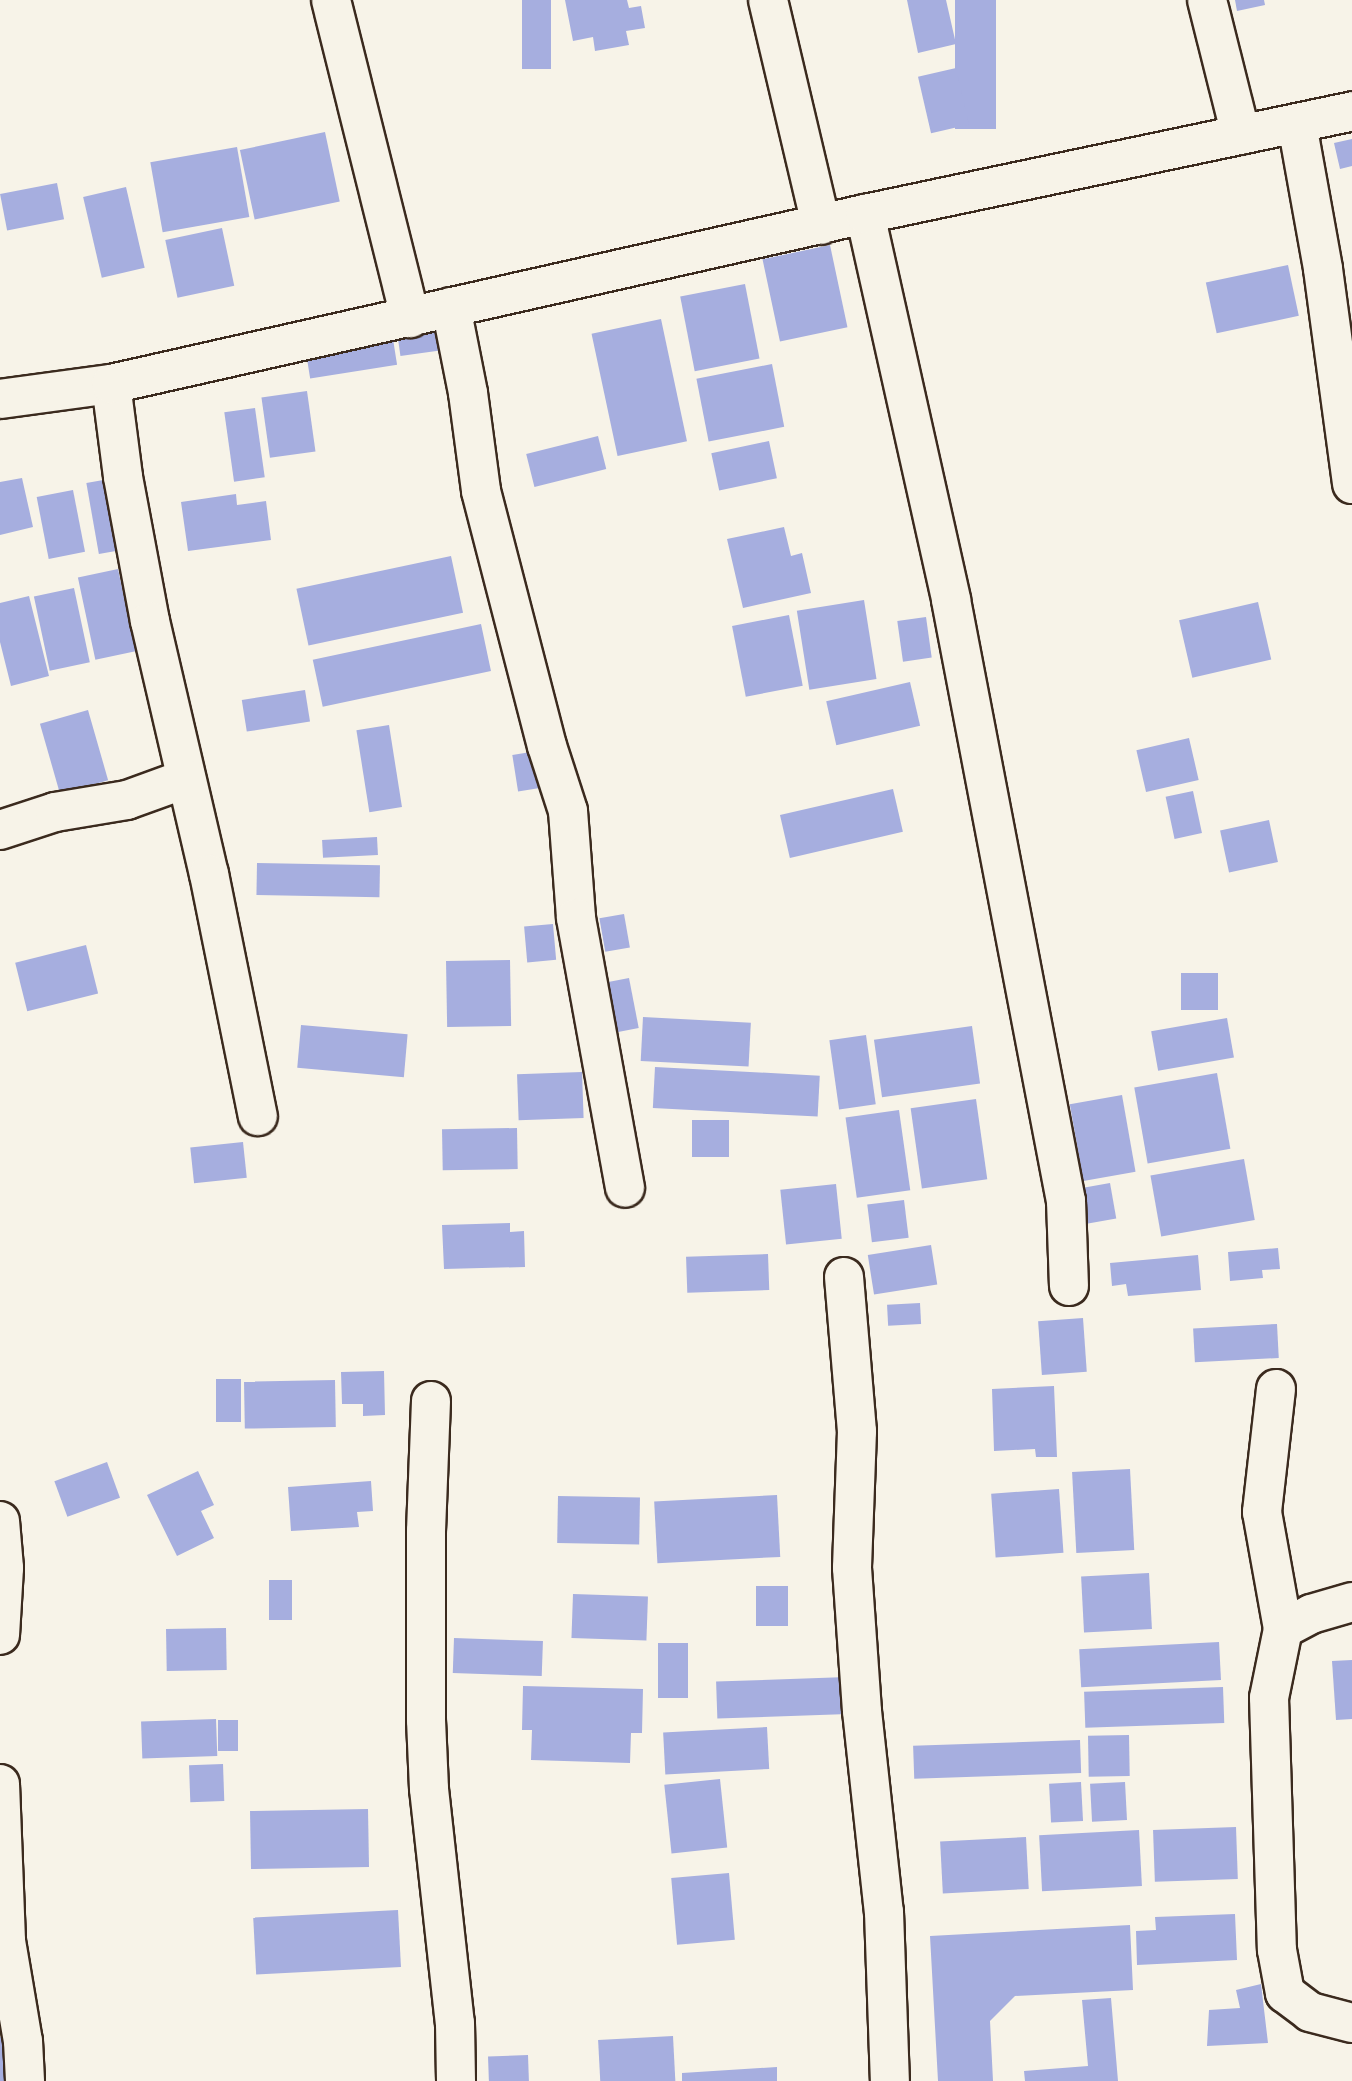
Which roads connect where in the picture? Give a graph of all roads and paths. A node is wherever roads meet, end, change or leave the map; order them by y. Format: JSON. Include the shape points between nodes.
{"nodes":[{"id":1,"x":331,"y":0,"type":"edge"},
{"id":2,"x":768,"y":0,"type":"edge"},
{"id":3,"x":1207,"y":0,"type":"edge"},
{"id":4,"x":1352,"y":111,"type":"edge"},
{"id":5,"x":1297,"y":124,"type":"junction"},
{"id":6,"x":1241,"y":135,"type":"junction"},
{"id":7,"x":865,"y":214,"type":"junction"},
{"id":8,"x":821,"y":225,"type":"junction"},
{"id":9,"x":452,"y":307,"type":"junction"},
{"id":10,"x":410,"y":318,"type":"junction"},
{"id":11,"x":111,"y":384,"type":"junction"},
{"id":12,"x":0,"y":397,"type":"edge"},
{"id":13,"x":1352,"y":484,"type":"edge"},
{"id":14,"x":185,"y":779,"type":"junction"},
{"id":15,"x":0,"y":830,"type":"edge"},
{"id":16,"x":258,"y":1116,"type":"dead end"},
{"id":17,"x":625,"y":1188,"type":"dead end"},
{"id":18,"x":844,"y":1277,"type":"dead end"},
{"id":19,"x":1069,"y":1286,"type":"dead end"},
{"id":20,"x":1276,"y":1389,"type":"dead end"},
{"id":21,"x":431,"y":1401,"type":"dead end"},
{"id":22,"x":0,"y":1521,"type":"edge"},
{"id":23,"x":1352,"y":1602,"type":"edge"},
{"id":24,"x":1283,"y":1629,"type":"junction"},
{"id":25,"x":0,"y":1635,"type":"edge"},
{"id":26,"x":0,"y":1784,"type":"edge"},
{"id":27,"x":1352,"y":2023,"type":"edge"},
{"id":28,"x":25,"y":2081,"type":"edge"},
{"id":29,"x":456,"y":2081,"type":"edge"},
{"id":30,"x":890,"y":2081,"type":"edge"}],
"edges":[{"from":1,"to":10,"type":"street"},
{"from":2,"to":8,"type":"street"},
{"from":3,"to":6,"type":"street"},
{"from":4,"to":5,"type":"street"},
{"from":5,"to":6,"type":"street"},
{"from":5,"to":13,"type":"street","via":[[1323,269]]},
{"from":6,"to":7,"type":"street"},
{"from":7,"to":8,"type":"street"},
{"from":7,"to":19,"type":"street","via":[[951,600],[1066,1201]]},
{"from":8,"to":9,"type":"street"},
{"from":9,"to":10,"type":"street"},
{"from":9,"to":17,"type":"street","via":[[481,491],[568,811],[576,918]]},
{"from":10,"to":11,"type":"street"},
{"from":11,"to":12,"type":"street"},
{"from":11,"to":14,"type":"street","via":[[125,490]]},
{"from":14,"to":15,"type":"street","via":[[127,800],[55,812]]},
{"from":14,"to":16,"type":"street"},
{"from":18,"to":30,"type":"street","via":[[857,1431],[852,1568],[884,1912]]},
{"from":20,"to":24,"type":"street","via":[[1262,1512]]},
{"from":21,"to":29,"type":"street","via":[[426,1720],[429,1789],[455,2023]]},
{"from":22,"to":25,"type":"street","via":[[4,1568]]},
{"from":23,"to":24,"type":"street","via":[[1311,1614]]},
{"from":24,"to":27,"type":"street","via":[[1269,1698],[1283,1982],[1285,1993],[1310,2012]]},
{"from":26,"to":28,"type":"street","via":[[6,1941]]}]}
